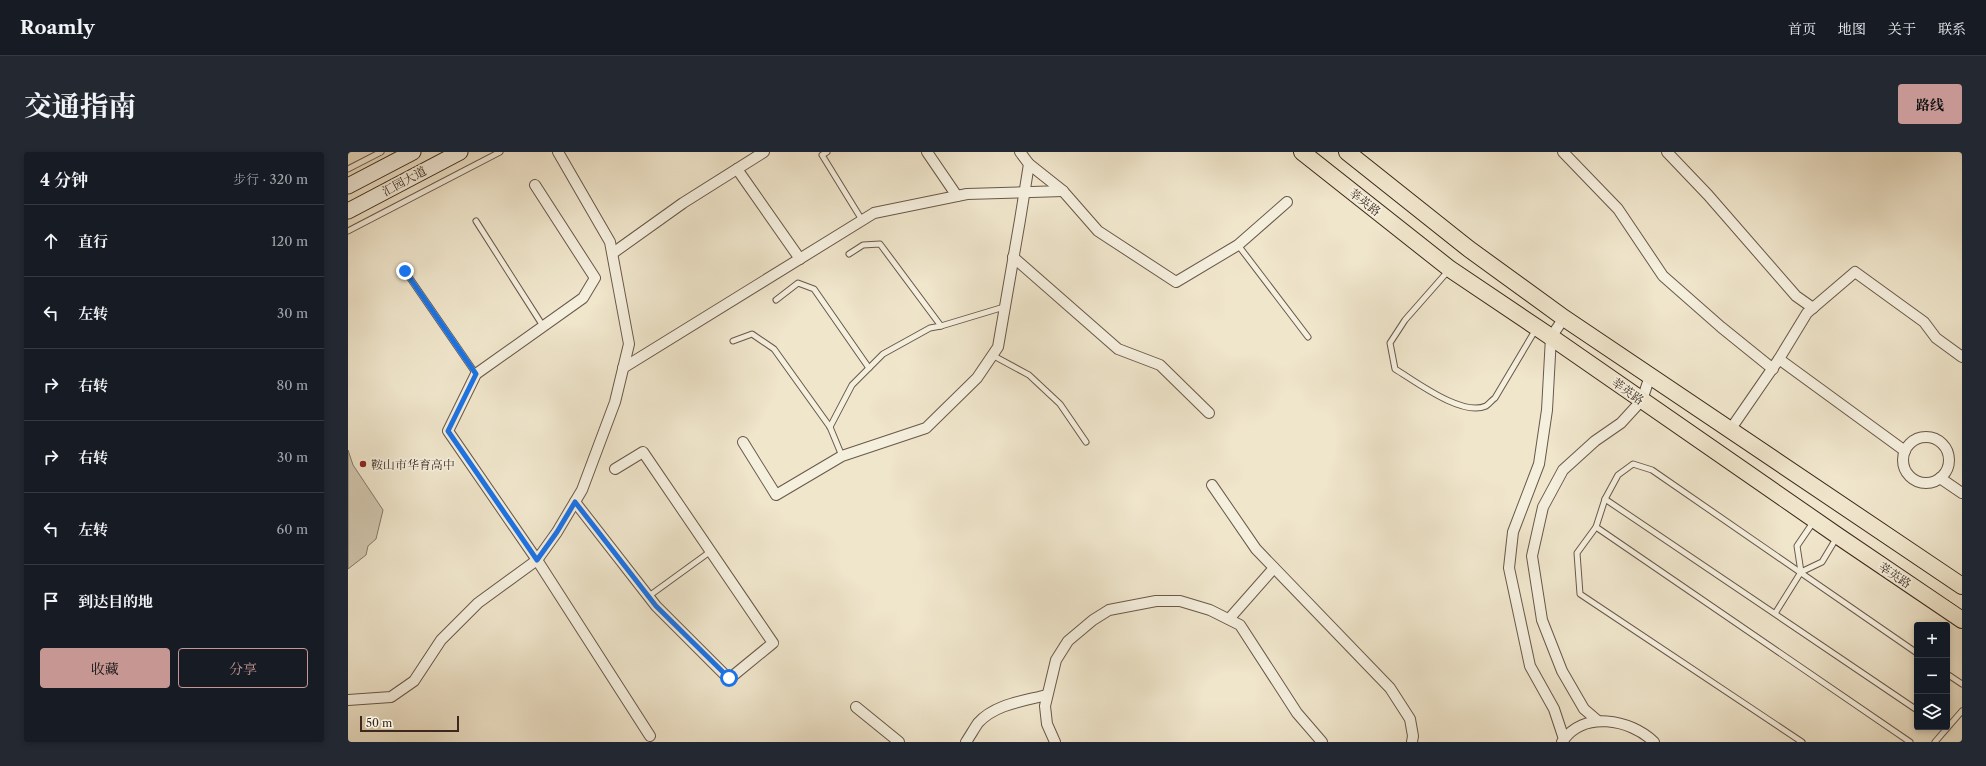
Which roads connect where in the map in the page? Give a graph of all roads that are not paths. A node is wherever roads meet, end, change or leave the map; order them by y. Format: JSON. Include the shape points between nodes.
{"nodes":[{"id":1,"x":381,"y":152,"type":"edge"},
{"id":2,"x":413,"y":152,"type":"edge"},
{"id":3,"x":460,"y":152,"type":"edge"},
{"id":4,"x":500,"y":152,"type":"edge"},
{"id":5,"x":558,"y":152,"type":"edge"},
{"id":6,"x":764,"y":152,"type":"edge"},
{"id":7,"x":827,"y":152,"type":"edge"},
{"id":8,"x":927,"y":152,"type":"edge"},
{"id":9,"x":1020,"y":152,"type":"edge"},
{"id":10,"x":1302,"y":152,"type":"edge"},
{"id":11,"x":1347,"y":152,"type":"edge"},
{"id":12,"x":1563,"y":152,"type":"edge"},
{"id":13,"x":1668,"y":152,"type":"edge"},
{"id":14,"x":1029,"y":164,"type":"junction"},
{"id":15,"x":348,"y":169,"type":"edge"},
{"id":16,"x":737,"y":169,"type":"junction"},
{"id":17,"x":535,"y":185,"type":"dead end"},
{"id":18,"x":348,"y":186,"type":"edge"},
{"id":19,"x":1063,"y":191,"type":"junction"},
{"id":20,"x":1024,"y":192,"type":"junction"},
{"id":21,"x":957,"y":196,"type":"junction"},
{"id":22,"x":1287,"y":202,"type":"dead end"},
{"id":23,"x":348,"y":211,"type":"edge"},
{"id":24,"x":862,"y":220,"type":"junction"},
{"id":25,"x":476,"y":221,"type":"dead end"},
{"id":26,"x":348,"y":231,"type":"edge"},
{"id":27,"x":1238,"y":245,"type":"junction"},
{"id":28,"x":613,"y":254,"type":"junction"},
{"id":29,"x":849,"y":254,"type":"dead end"},
{"id":30,"x":1013,"y":257,"type":"junction"},
{"id":31,"x":800,"y":259,"type":"junction"},
{"id":32,"x":1450,"y":269,"type":"junction"},
{"id":33,"x":405,"y":271,"type":"dead end"},
{"id":34,"x":776,"y":300,"type":"dead end"},
{"id":35,"x":1004,"y":307,"type":"junction"},
{"id":36,"x":1813,"y":308,"type":"junction"},
{"id":37,"x":1564,"y":318,"type":"junction"},
{"id":38,"x":543,"y":326,"type":"junction"},
{"id":39,"x":941,"y":326,"type":"junction"},
{"id":40,"x":1536,"y":328,"type":"junction"},
{"id":41,"x":1308,"y":337,"type":"dead end"},
{"id":42,"x":1552,"y":337,"type":"junction"},
{"id":43,"x":733,"y":341,"type":"dead end"},
{"id":44,"x":992,"y":355,"type":"junction"},
{"id":45,"x":1962,"y":357,"type":"edge"},
{"id":46,"x":1779,"y":359,"type":"junction"},
{"id":47,"x":623,"y":368,"type":"junction"},
{"id":48,"x":869,"y":368,"type":"junction"},
{"id":49,"x":1773,"y":368,"type":"junction"},
{"id":50,"x":476,"y":374,"type":"junction"},
{"id":51,"x":1650,"y":376,"type":"junction"},
{"id":52,"x":1642,"y":400,"type":"junction"},
{"id":53,"x":1209,"y":413,"type":"dead end"},
{"id":54,"x":830,"y":426,"type":"junction"},
{"id":55,"x":1730,"y":430,"type":"junction"},
{"id":56,"x":743,"y":442,"type":"dead end"},
{"id":57,"x":1086,"y":442,"type":"dead end"},
{"id":58,"x":1905,"y":451,"type":"junction"},
{"id":59,"x":842,"y":456,"type":"junction"},
{"id":60,"x":615,"y":469,"type":"dead end"},
{"id":61,"x":1940,"y":478,"type":"junction"},
{"id":62,"x":1212,"y":484,"type":"dead end"},
{"id":63,"x":1962,"y":493,"type":"edge"},
{"id":64,"x":1605,"y":499,"type":"junction"},
{"id":65,"x":575,"y":502,"type":"junction"},
{"id":66,"x":1814,"y":520,"type":"junction"},
{"id":67,"x":1596,"y":527,"type":"junction"},
{"id":68,"x":1838,"y":536,"type":"junction"},
{"id":69,"x":711,"y":551,"type":"junction"},
{"id":70,"x":537,"y":560,"type":"junction"},
{"id":71,"x":1274,"y":568,"type":"junction"},
{"id":72,"x":1801,"y":572,"type":"junction"},
{"id":73,"x":1962,"y":586,"type":"edge"},
{"id":74,"x":649,"y":596,"type":"junction"},
{"id":75,"x":1776,"y":612,"type":"junction"},
{"id":76,"x":1229,"y":619,"type":"junction"},
{"id":77,"x":1962,"y":620,"type":"edge"},
{"id":78,"x":1914,"y":651,"type":"edge"},
{"id":79,"x":1950,"y":676,"type":"edge"},
{"id":80,"x":1962,"y":684,"type":"edge"},
{"id":81,"x":1047,"y":695,"type":"junction"},
{"id":82,"x":348,"y":700,"type":"edge"},
{"id":83,"x":856,"y":707,"type":"dead end"},
{"id":84,"x":1914,"y":708,"type":"edge"},
{"id":85,"x":1962,"y":711,"type":"edge"},
{"id":86,"x":1598,"y":722,"type":"junction"},
{"id":87,"x":1950,"y":722,"type":"edge"},
{"id":88,"x":1944,"y":730,"type":"edge"},
{"id":89,"x":650,"y":736,"type":"dead end"},
{"id":90,"x":1563,"y":741,"type":"edge"},
{"id":91,"x":899,"y":742,"type":"edge"},
{"id":92,"x":966,"y":742,"type":"edge"},
{"id":93,"x":1055,"y":742,"type":"edge"},
{"id":94,"x":1322,"y":742,"type":"edge"},
{"id":95,"x":1412,"y":742,"type":"edge"},
{"id":96,"x":1654,"y":742,"type":"edge"},
{"id":97,"x":1802,"y":742,"type":"edge"},
{"id":98,"x":1910,"y":742,"type":"edge"},
{"id":99,"x":1935,"y":742,"type":"edge"}],
"edges":[{"from":1,"to":15,"type":"lane"},
{"from":2,"to":18,"type":"main road","name":"汇园大道"},
{"from":3,"to":23,"type":"main road","name":"汇园大道"},
{"from":4,"to":26,"type":"lane"},
{"from":5,"to":28,"type":"street","via":[[610,242]]},
{"from":6,"to":16,"type":"street"},
{"from":7,"to":24,"type":"lane","via":[[822,155]]},
{"from":8,"to":21,"type":"street"},
{"from":9,"to":14,"type":"street"},
{"from":10,"to":32,"type":"main road","name":"莘英路"},
{"from":11,"to":37,"type":"main road","name":"莘英路","via":[[1470,249]]},
{"from":12,"to":49,"type":"street","via":[[1618,209],[1663,276]]},
{"from":13,"to":36,"type":"street","via":[[1796,296]]},
{"from":14,"to":19,"type":"street"},
{"from":14,"to":20,"type":"street"},
{"from":16,"to":28,"type":"street","via":[[683,203]]},
{"from":16,"to":31,"type":"street"},
{"from":17,"to":38,"type":"street","via":[[596,278],[583,298]]},
{"from":19,"to":20,"type":"street"},
{"from":19,"to":27,"type":"street","via":[[1098,231],[1176,282]]},
{"from":20,"to":21,"type":"street"},
{"from":20,"to":30,"type":"street"},
{"from":21,"to":24,"type":"street","via":[[874,213]]},
{"from":22,"to":27,"type":"street"},
{"from":24,"to":31,"type":"street"},
{"from":25,"to":38,"type":"lane"},
{"from":27,"to":41,"type":"lane"},
{"from":28,"to":47,"type":"street","via":[[629,344]]},
{"from":29,"to":39,"type":"lane","via":[[863,245],[880,244]]},
{"from":30,"to":35,"type":"street"},
{"from":30,"to":53,"type":"street","via":[[1118,349],[1160,364]]},
{"from":31,"to":47,"type":"street"},
{"from":32,"to":40,"type":"main road","name":"莘英路"},
{"from":32,"to":40,"type":"lane","via":[[1405,320],[1390,343],[1395,368],[1443,398],[1471,409],[1486,406],[1495,398]]},
{"from":33,"to":50,"type":"lane"},
{"from":34,"to":48,"type":"lane","via":[[798,283],[814,289]]},
{"from":35,"to":39,"type":"lane"},
{"from":35,"to":44,"type":"street","via":[[998,347]]},
{"from":36,"to":45,"type":"street","via":[[1855,272],[1924,322],[1936,338]]},
{"from":36,"to":46,"type":"street","via":[[1807,313]]},
{"from":37,"to":42,"type":"street"},
{"from":37,"to":51,"type":"main road","name":"莘英路"},
{"from":38,"to":50,"type":"street"},
{"from":39,"to":48,"type":"lane","via":[[930,328],[883,354]]},
{"from":40,"to":42,"type":"main road","name":"莘英路"},
{"from":42,"to":52,"type":"main road","name":"莘英路"},
{"from":42,"to":90,"type":"street","via":[[1547,410],[1539,464],[1513,532],[1509,568],[1530,666],[1554,710]]},
{"from":43,"to":54,"type":"lane","via":[[752,334],[774,349]]},
{"from":44,"to":57,"type":"lane","via":[[1030,375],[1055,399]]},
{"from":44,"to":59,"type":"street","via":[[977,378],[926,428]]},
{"from":46,"to":49,"type":"street"},
{"from":46,"to":58,"type":"street"},
{"from":47,"to":65,"type":"street","via":[[615,402],[582,490]]},
{"from":48,"to":54,"type":"lane","via":[[852,385]]},
{"from":49,"to":55,"type":"street"},
{"from":50,"to":70,"type":"street","via":[[448,431]]},
{"from":51,"to":52,"type":"street"},
{"from":51,"to":55,"type":"main road","name":"莘英路"},
{"from":52,"to":66,"type":"main road","name":"莘英路"},
{"from":52,"to":86,"type":"street","via":[[1621,423],[1595,441],[1563,470],[1543,507],[1532,556],[1542,620],[1562,671],[1584,709]]},
{"from":54,"to":59,"type":"lane"},
{"from":55,"to":73,"type":"main road","name":"莘英路"},
{"from":56,"to":59,"type":"street","via":[[776,495]]},
{"from":58,"to":61,"type":"street","via":[[1904,466],[1912,478],[1926,483]]},
{"from":58,"to":61,"type":"street","via":[[1909,445],[1922,437],[1942,444],[1949,458],[1945,472]]},
{"from":60,"to":69,"type":"street","via":[[643,452]]},
{"from":61,"to":63,"type":"street"},
{"from":62,"to":71,"type":"street","via":[[1256,549]]},
{"from":64,"to":67,"type":"lane"},
{"from":64,"to":72,"type":"lane","via":[[1618,475],[1633,464],[1652,470]]},
{"from":64,"to":75,"type":"lane"},
{"from":65,"to":70,"type":"street"},
{"from":65,"to":74,"type":"street"},
{"from":66,"to":68,"type":"main road","name":"莘英路"},
{"from":66,"to":72,"type":"lane","via":[[1797,546]]},
{"from":67,"to":97,"type":"lane","via":[[1577,553],[1580,594]]},
{"from":67,"to":98,"type":"lane"},
{"from":68,"to":72,"type":"lane","via":[[1822,562]]},
{"from":68,"to":77,"type":"main road","name":"莘英路"},
{"from":69,"to":74,"type":"lane"},
{"from":69,"to":74,"type":"street","via":[[773,643],[729,678]]},
{"from":70,"to":82,"type":"street","via":[[478,603],[441,640],[414,681],[391,697]]},
{"from":70,"to":89,"type":"street"},
{"from":71,"to":76,"type":"street"},
{"from":71,"to":95,"type":"street","via":[[1390,688],[1410,719]]},
{"from":72,"to":75,"type":"lane"},
{"from":72,"to":78,"type":"lane"},
{"from":75,"to":84,"type":"lane"},
{"from":76,"to":81,"type":"street","via":[[1180,601],[1156,601],[1109,610],[1092,620],[1068,641],[1056,660]]},
{"from":76,"to":94,"type":"street","via":[[1240,625],[1297,713]]},
{"from":79,"to":80,"type":"lane"},
{"from":81,"to":92,"type":"street","via":[[1002,706],[989,713]]},
{"from":81,"to":93,"type":"street","via":[[1047,724]]},
{"from":83,"to":91,"type":"street"},
{"from":85,"to":87,"type":"lane"},
{"from":86,"to":90,"type":"street","via":[[1586,725]]},
{"from":86,"to":96,"type":"street","via":[[1618,722],[1637,728]]},
{"from":88,"to":99,"type":"lane"}]}
